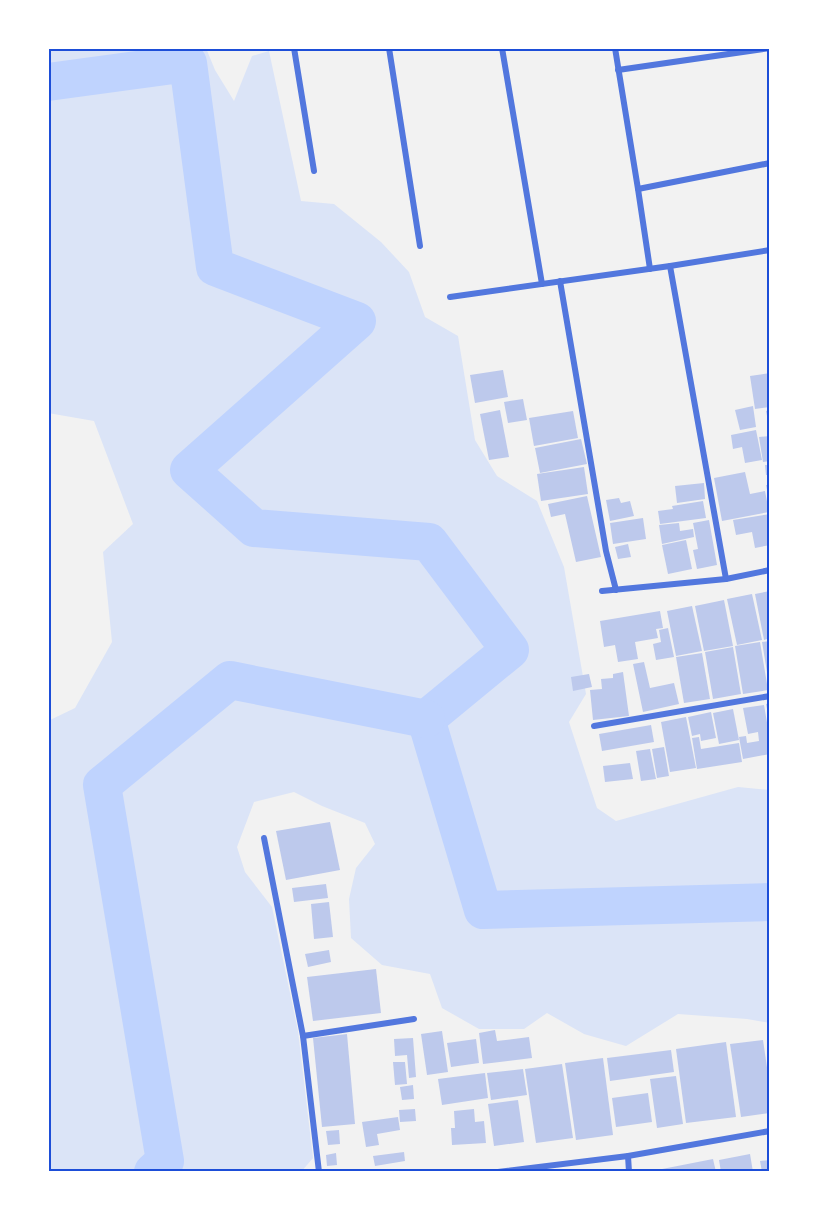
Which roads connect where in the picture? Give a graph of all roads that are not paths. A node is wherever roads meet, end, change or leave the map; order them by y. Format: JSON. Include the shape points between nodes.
{"nodes":[{"id":1,"x":294,"y":48,"type":"edge"},
{"id":2,"x":389,"y":48,"type":"edge"},
{"id":3,"x":502,"y":48,"type":"edge"},
{"id":4,"x":615,"y":48,"type":"edge"},
{"id":5,"x":770,"y":48,"type":"edge"},
{"id":6,"x":618,"y":70,"type":"junction"},
{"id":7,"x":770,"y":163,"type":"edge"},
{"id":8,"x":314,"y":171,"type":"dead end"},
{"id":9,"x":638,"y":189,"type":"junction"},
{"id":10,"x":420,"y":246,"type":"dead end"},
{"id":11,"x":770,"y":250,"type":"edge"},
{"id":12,"x":670,"y":266,"type":"junction"},
{"id":13,"x":650,"y":269,"type":"junction"},
{"id":14,"x":560,"y":281,"type":"junction"},
{"id":15,"x":542,"y":284,"type":"junction"},
{"id":16,"x":450,"y":297,"type":"dead end"},
{"id":17,"x":770,"y":570,"type":"edge"},
{"id":18,"x":726,"y":579,"type":"junction"},
{"id":19,"x":616,"y":590,"type":"junction"},
{"id":20,"x":602,"y":591,"type":"dead end"},
{"id":21,"x":770,"y":696,"type":"edge"},
{"id":22,"x":594,"y":726,"type":"dead end"},
{"id":23,"x":264,"y":838,"type":"dead end"},
{"id":24,"x":414,"y":1019,"type":"dead end"},
{"id":25,"x":303,"y":1036,"type":"junction"},
{"id":26,"x":770,"y":1131,"type":"edge"},
{"id":27,"x":628,"y":1156,"type":"junction"},
{"id":28,"x":319,"y":1172,"type":"edge"},
{"id":29,"x":498,"y":1172,"type":"edge"},
{"id":30,"x":629,"y":1172,"type":"edge"}],
"edges":[{"from":1,"to":8,"type":"street"},
{"from":2,"to":10,"type":"street"},
{"from":3,"to":15,"type":"street"},
{"from":4,"to":6,"type":"street"},
{"from":5,"to":6,"type":"street"},
{"from":6,"to":9,"type":"street"},
{"from":7,"to":9,"type":"street"},
{"from":9,"to":13,"type":"street"},
{"from":11,"to":12,"type":"street"},
{"from":12,"to":13,"type":"street"},
{"from":12,"to":18,"type":"street"},
{"from":13,"to":14,"type":"street"},
{"from":14,"to":15,"type":"street"},
{"from":14,"to":19,"type":"street"},
{"from":15,"to":16,"type":"street"},
{"from":17,"to":18,"type":"street"},
{"from":18,"to":19,"type":"street"},
{"from":19,"to":20,"type":"street"},
{"from":21,"to":22,"type":"street"},
{"from":23,"to":25,"type":"street"},
{"from":24,"to":25,"type":"street"},
{"from":25,"to":28,"type":"street"},
{"from":26,"to":27,"type":"street"},
{"from":27,"to":29,"type":"street"},
{"from":27,"to":30,"type":"street"}]}
